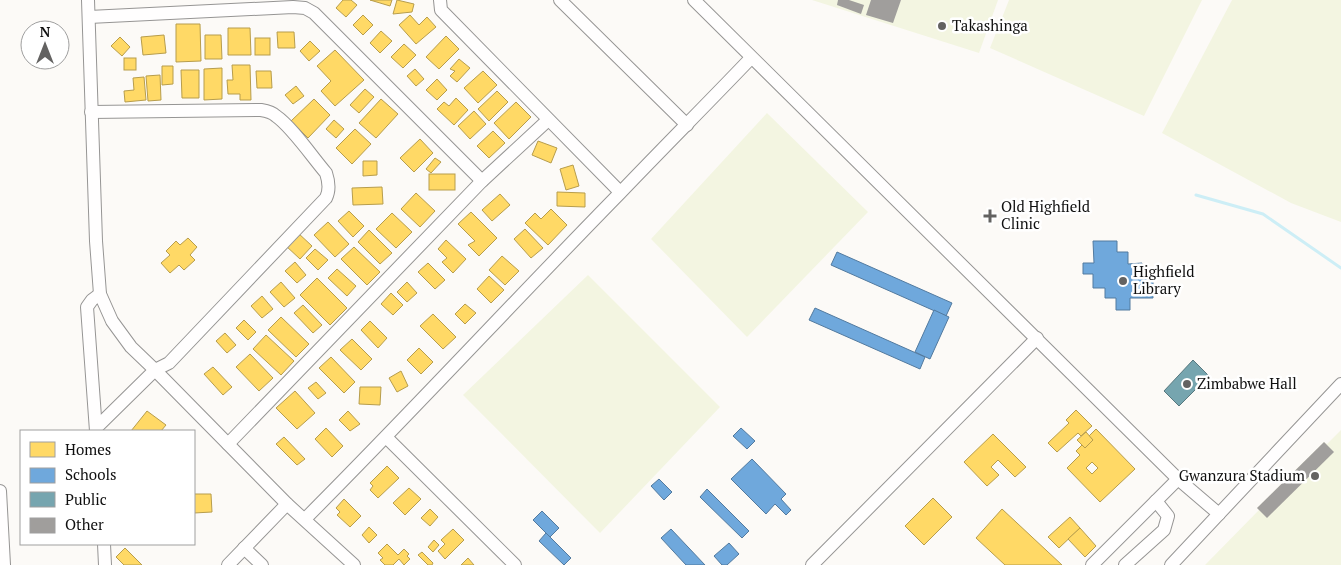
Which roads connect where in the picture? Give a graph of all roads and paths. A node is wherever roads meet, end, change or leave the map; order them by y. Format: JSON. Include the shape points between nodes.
{"nodes":[{"id":1,"x":88,"y":0,"type":"edge"},
{"id":2,"x":440,"y":0,"type":"edge"},
{"id":3,"x":560,"y":0,"type":"edge"},
{"id":4,"x":694,"y":0,"type":"edge"},
{"id":5,"x":89,"y":17,"type":"junction"},
{"id":6,"x":751,"y":58,"type":"junction"},
{"id":7,"x":90,"y":112,"type":"junction"},
{"id":8,"x":548,"y":120,"type":"junction"},
{"id":9,"x":687,"y":125,"type":"junction"},
{"id":10,"x":482,"y":181,"type":"junction"},
{"id":11,"x":620,"y":192,"type":"junction"},
{"id":12,"x":100,"y":294,"type":"junction"},
{"id":13,"x":1037,"y":338,"type":"junction"},
{"id":14,"x":155,"y":370,"type":"junction"},
{"id":15,"x":1341,"y":384,"type":"edge"},
{"id":16,"x":96,"y":430,"type":"edge"},
{"id":17,"x":386,"y":437,"type":"junction"},
{"id":18,"x":228,"y":444,"type":"junction"},
{"id":19,"x":1178,"y":479,"type":"junction"},
{"id":20,"x":0,"y":491,"type":"edge"},
{"id":21,"x":1156,"y":501,"type":"junction"},
{"id":22,"x":287,"y":504,"type":"junction"},
{"id":23,"x":1219,"y":514,"type":"junction"},
{"id":24,"x":305,"y":519,"type":"junction"},
{"id":25,"x":104,"y":545,"type":"edge"},
{"id":26,"x":244,"y":548,"type":"junction"},
{"id":27,"x":4,"y":565,"type":"edge"},
{"id":28,"x":105,"y":565,"type":"edge"},
{"id":29,"x":228,"y":565,"type":"edge"},
{"id":30,"x":262,"y":565,"type":"edge"},
{"id":31,"x":354,"y":565,"type":"edge"},
{"id":32,"x":515,"y":565,"type":"edge"},
{"id":33,"x":812,"y":565,"type":"edge"},
{"id":34,"x":1092,"y":565,"type":"edge"},
{"id":35,"x":1125,"y":565,"type":"edge"},
{"id":36,"x":1171,"y":565,"type":"edge"}],
"edges":[{"from":1,"to":5,"type":"street"},
{"from":2,"to":8,"type":"street","via":[[441,10]]},
{"from":3,"to":9,"type":"street"},
{"from":4,"to":6,"type":"street"},
{"from":5,"to":7,"type":"street"},
{"from":5,"to":10,"type":"street","via":[[305,8],[314,13]]},
{"from":6,"to":9,"type":"street"},
{"from":6,"to":13,"type":"street"},
{"from":7,"to":12,"type":"street"},
{"from":7,"to":14,"type":"street","via":[[268,111],[285,124],[328,179],[326,198],[169,363]]},
{"from":8,"to":10,"type":"street"},
{"from":8,"to":11,"type":"street"},
{"from":9,"to":11,"type":"street"},
{"from":10,"to":18,"type":"street"},
{"from":11,"to":17,"type":"street"},
{"from":12,"to":14,"type":"street","via":[[120,334]]},
{"from":12,"to":16,"type":"street","via":[[87,307]]},
{"from":13,"to":19,"type":"street"},
{"from":13,"to":33,"type":"street"},
{"from":14,"to":16,"type":"street"},
{"from":14,"to":18,"type":"street"},
{"from":15,"to":23,"type":"street"},
{"from":17,"to":24,"type":"street"},
{"from":17,"to":32,"type":"street"},
{"from":18,"to":22,"type":"street"},
{"from":19,"to":21,"type":"street"},
{"from":19,"to":23,"type":"street"},
{"from":20,"to":27,"type":"street"},
{"from":21,"to":34,"type":"street"},
{"from":21,"to":35,"type":"street","via":[[1168,516],[1164,530]]},
{"from":22,"to":24,"type":"street"},
{"from":22,"to":26,"type":"street"},
{"from":23,"to":36,"type":"street"},
{"from":24,"to":31,"type":"street"},
{"from":25,"to":28,"type":"street"},
{"from":26,"to":29,"type":"street"},
{"from":26,"to":30,"type":"street"}]}
